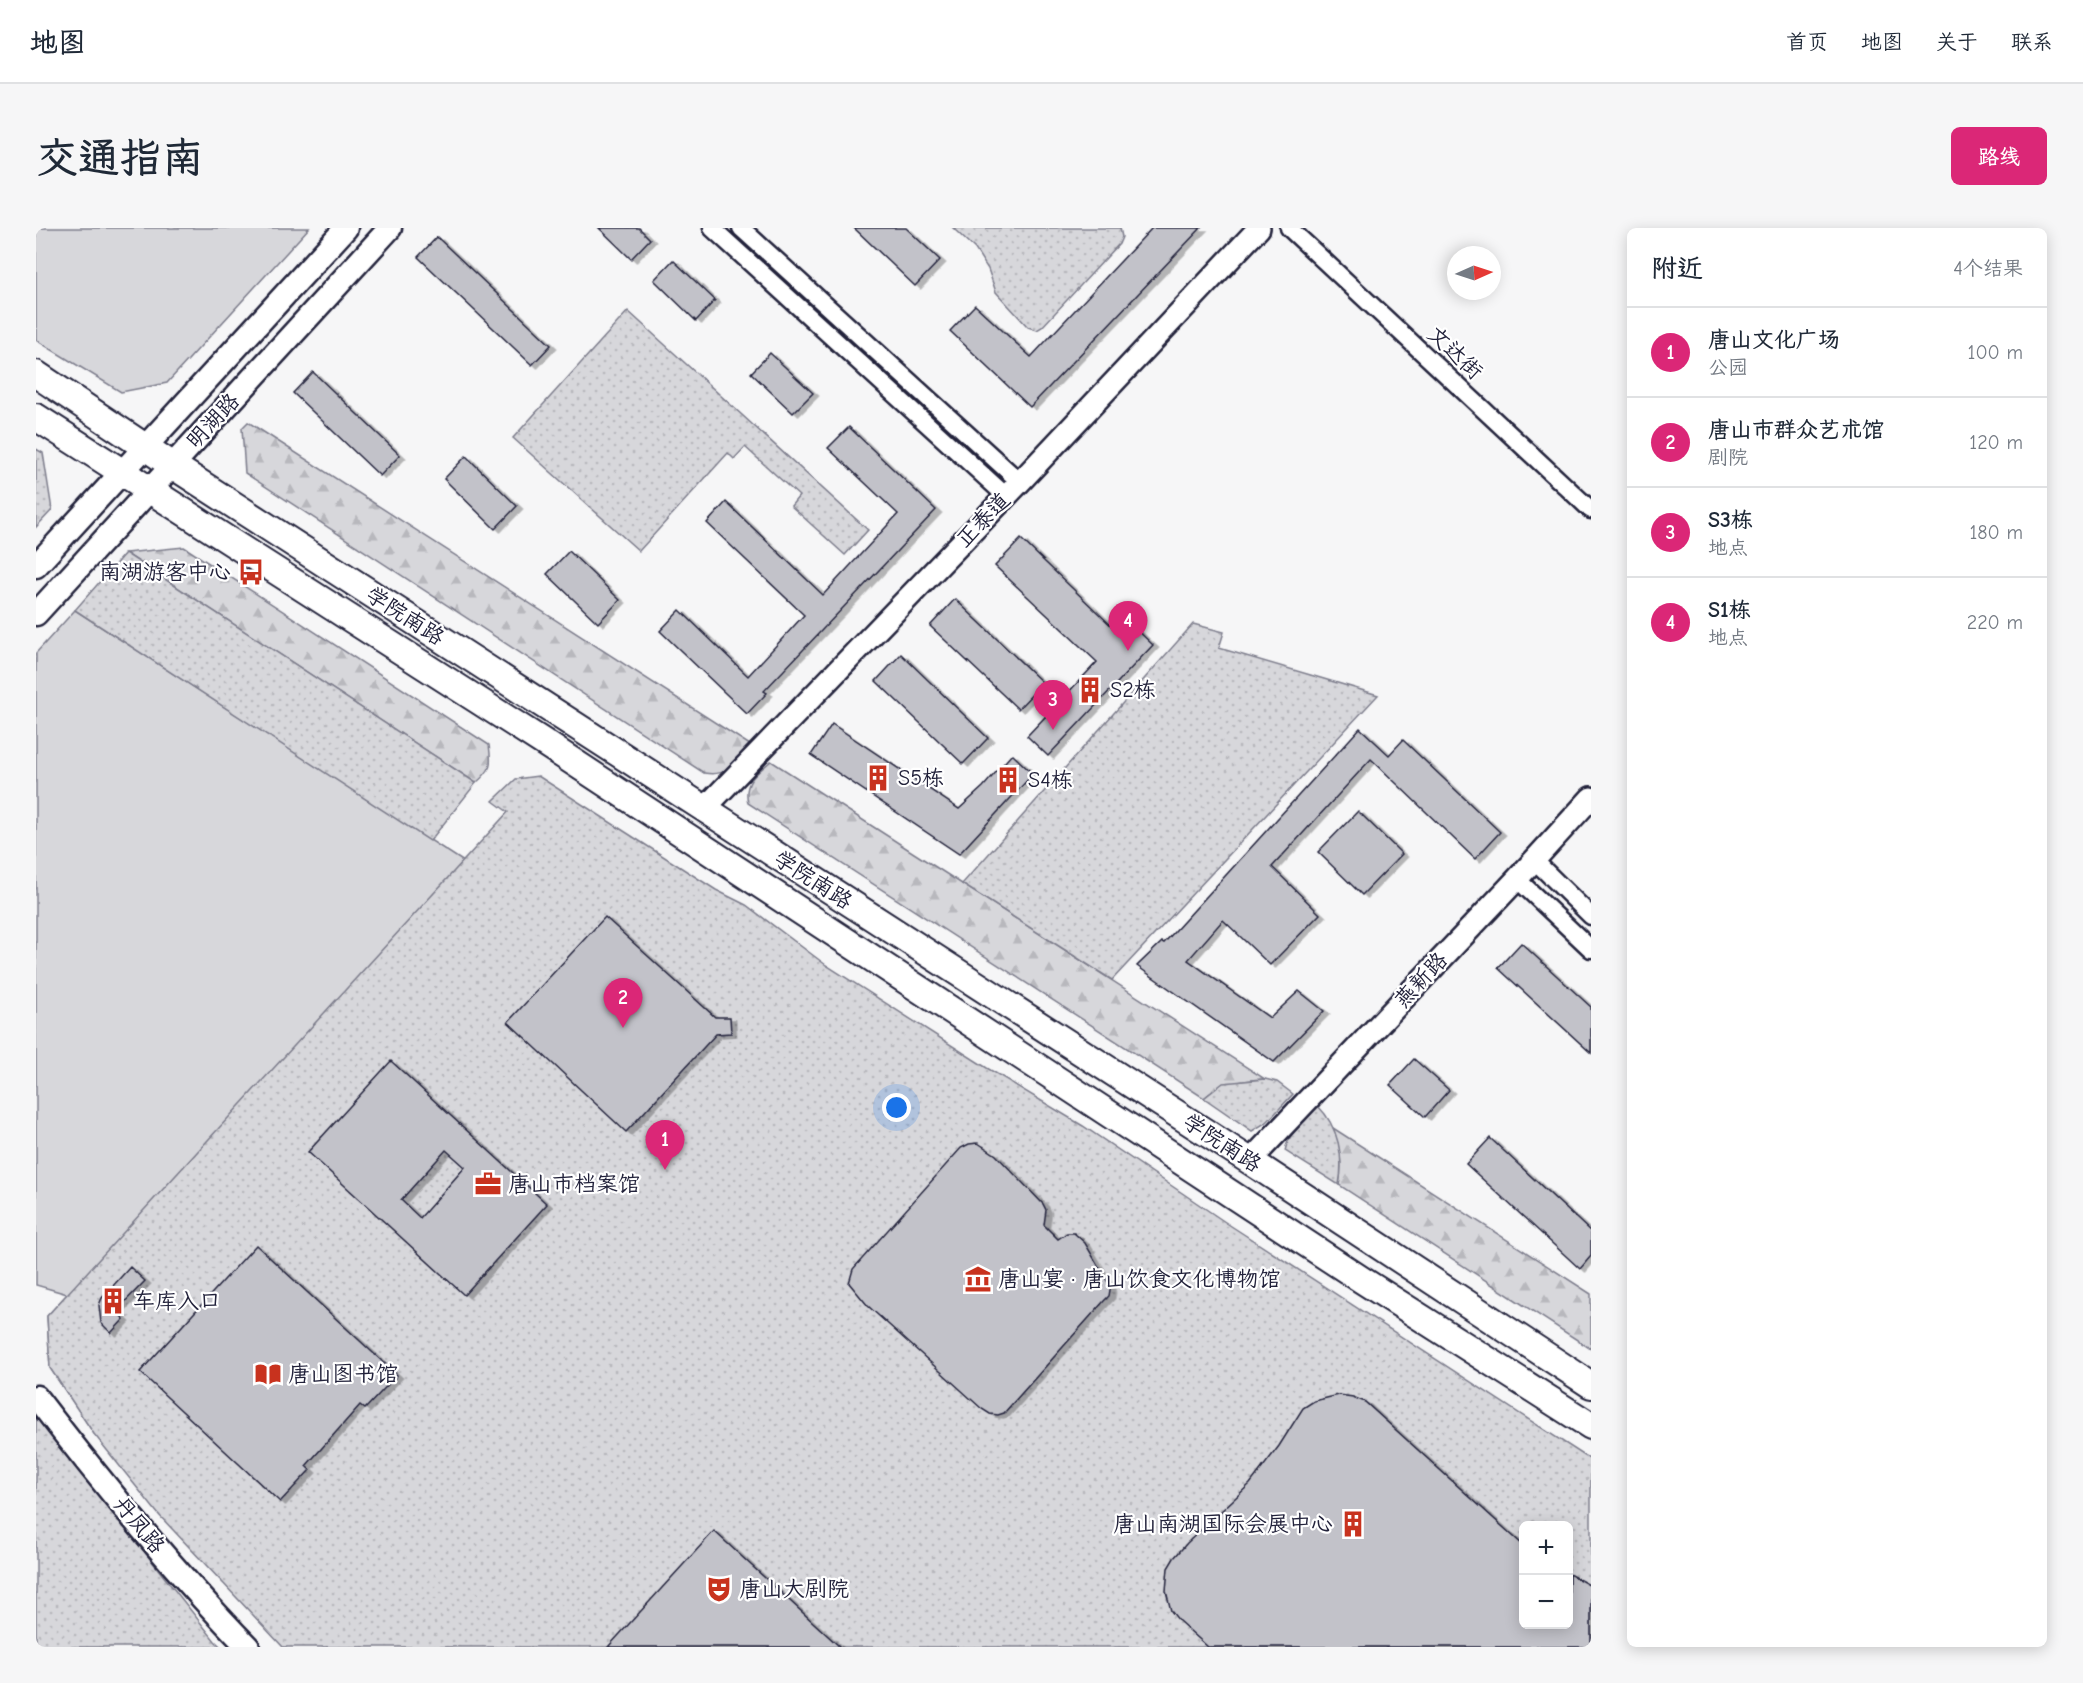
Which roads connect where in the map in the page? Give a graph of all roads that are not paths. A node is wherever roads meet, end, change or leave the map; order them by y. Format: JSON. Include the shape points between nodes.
{"nodes":[{"id":1,"x":346,"y":228,"type":"edge"},
{"id":2,"x":390,"y":228,"type":"edge"},
{"id":3,"x":712,"y":228,"type":"edge"},
{"id":4,"x":741,"y":228,"type":"edge"},
{"id":5,"x":1259,"y":228,"type":"edge"},
{"id":6,"x":1289,"y":228,"type":"edge"},
{"id":7,"x":36,"y":374,"type":"edge"},
{"id":8,"x":36,"y":417,"type":"edge"},
{"id":9,"x":146,"y":446,"type":"junction"},
{"id":10,"x":172,"y":465,"type":"junction"},
{"id":11,"x":122,"y":472,"type":"junction"},
{"id":12,"x":151,"y":489,"type":"junction"},
{"id":13,"x":1013,"y":489,"type":"junction"},
{"id":14,"x":1591,"y":510,"type":"edge"},
{"id":15,"x":36,"y":566,"type":"edge"},
{"id":16,"x":36,"y":614,"type":"edge"},
{"id":17,"x":1591,"y":798,"type":"edge"},
{"id":18,"x":704,"y":809,"type":"junction"},
{"id":19,"x":1534,"y":860,"type":"junction"},
{"id":20,"x":1517,"y":879,"type":"junction"},
{"id":21,"x":1591,"y":916,"type":"edge"},
{"id":22,"x":1591,"y":949,"type":"edge"},
{"id":23,"x":1250,"y":1161,"type":"junction"},
{"id":24,"x":1591,"y":1385,"type":"edge"},
{"id":25,"x":36,"y":1396,"type":"edge"},
{"id":26,"x":1591,"y":1426,"type":"edge"},
{"id":27,"x":248,"y":1647,"type":"edge"}],
"edges":[{"from":1,"to":9,"type":"main road","name":"明湖路"},
{"from":2,"to":10,"type":"main road","name":"明湖路"},
{"from":3,"to":13,"type":"street"},
{"from":4,"to":13,"type":"street"},
{"from":5,"to":13,"type":"street","name":"正泰道"},
{"from":6,"to":14,"type":"street","name":"文达街"},
{"from":7,"to":9,"type":"main road","name":"学院南路"},
{"from":8,"to":11,"type":"main road","name":"学院南路"},
{"from":9,"to":10,"type":"main road","name":"学院南路"},
{"from":9,"to":11,"type":"main road","name":"明湖路"},
{"from":10,"to":12,"type":"main road","name":"明湖路"},
{"from":10,"to":18,"type":"main road","name":"学院南路"},
{"from":11,"to":12,"type":"main road","name":"学院南路"},
{"from":11,"to":15,"type":"main road","name":"明湖路"},
{"from":12,"to":16,"type":"main road","name":"明湖路"},
{"from":12,"to":26,"type":"main road","name":"学院南路"},
{"from":13,"to":18,"type":"street","name":"正泰道"},
{"from":17,"to":19,"type":"street","name":"燕新路"},
{"from":18,"to":23,"type":"main road","name":"学院南路"},
{"from":19,"to":20,"type":"street","name":"燕新路"},
{"from":19,"to":21,"type":"street"},
{"from":20,"to":22,"type":"street"},
{"from":20,"to":23,"type":"street","name":"燕新路"},
{"from":23,"to":24,"type":"main road","name":"学院南路"},
{"from":25,"to":27,"type":"main road","name":"丹凤路","via":[[189,1584]]}]}
